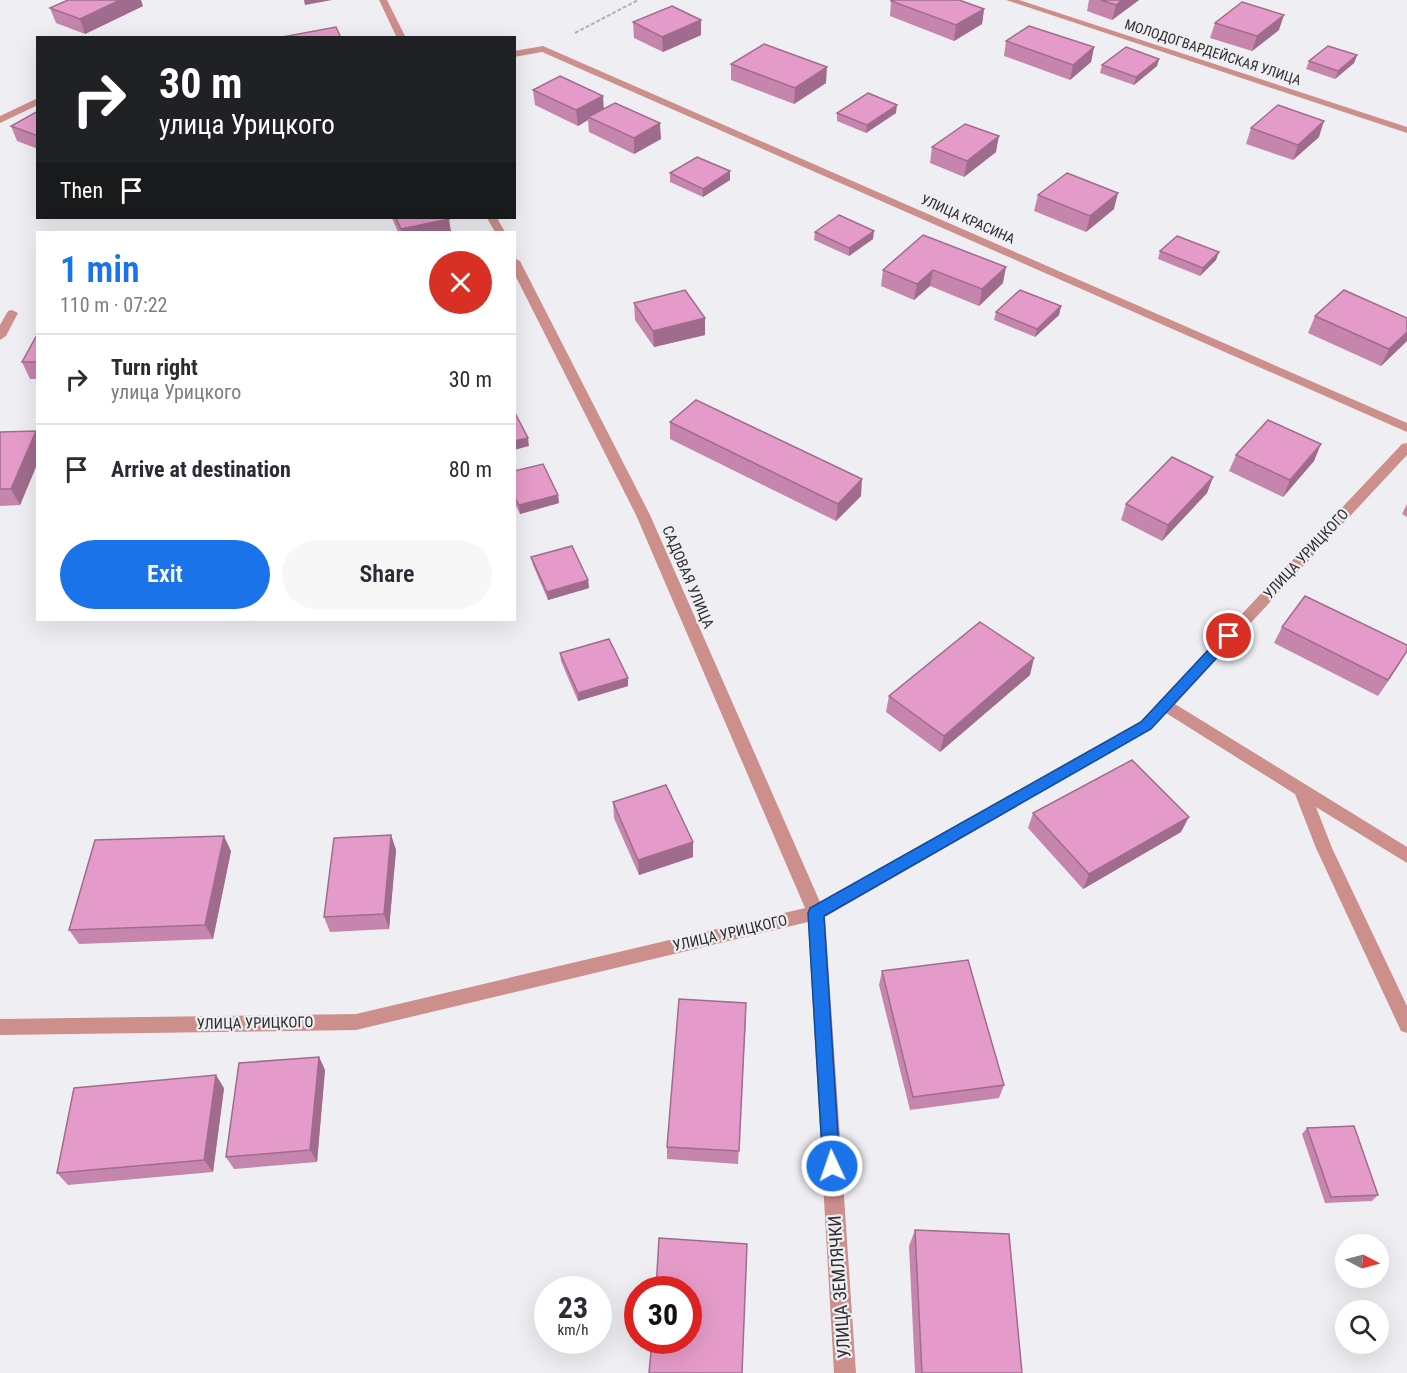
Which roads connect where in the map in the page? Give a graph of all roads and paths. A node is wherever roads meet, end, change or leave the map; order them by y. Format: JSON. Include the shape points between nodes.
{"nodes":[{"id":1,"x":383,"y":0,"type":"edge"},
{"id":2,"x":638,"y":0,"type":"edge"},
{"id":3,"x":1010,"y":0,"type":"edge"},
{"id":4,"x":401,"y":36,"type":"edge"},
{"id":5,"x":543,"y":49,"type":"junction"},
{"id":6,"x":516,"y":54,"type":"edge"},
{"id":7,"x":36,"y":102,"type":"edge"},
{"id":8,"x":0,"y":120,"type":"edge"},
{"id":9,"x":1407,"y":130,"type":"edge"},
{"id":10,"x":516,"y":265,"type":"edge"},
{"id":11,"x":12,"y":313,"type":"dead end"},
{"id":12,"x":0,"y":336,"type":"edge"},
{"id":13,"x":1407,"y":428,"type":"edge"},
{"id":14,"x":1407,"y":447,"type":"edge"},
{"id":15,"x":1165,"y":705,"type":"junction"},
{"id":16,"x":1301,"y":790,"type":"junction"},
{"id":17,"x":1407,"y":856,"type":"edge"},
{"id":18,"x":816,"y":913,"type":"junction"},
{"id":19,"x":1407,"y":1025,"type":"edge"},
{"id":20,"x":0,"y":1027,"type":"edge"},
{"id":21,"x":845,"y":1373,"type":"edge"}],
"edges":[{"from":1,"to":4,"type":"street"},
{"from":2,"to":5,"type":"path"},
{"from":3,"to":9,"type":"street","name":"МОЛОДОГВАРДЕЙСКАЯ УЛИЦА"},
{"from":5,"to":6,"type":"street"},
{"from":5,"to":13,"type":"street","name":"УЛИЦА КРАСИНА"},
{"from":7,"to":8,"type":"street"},
{"from":10,"to":18,"type":"street","name":"САДОВАЯ УЛИЦА","via":[[643,514]]},
{"from":11,"to":12,"type":"street"},
{"from":14,"to":15,"type":"street","name":"УЛИЦА УРИЦКОГО"},
{"from":15,"to":16,"type":"street"},
{"from":15,"to":18,"type":"street","name":"УЛИЦА УРИЦКОГО","via":[[1146,725]]},
{"from":16,"to":17,"type":"street"},
{"from":16,"to":19,"type":"street"},
{"from":18,"to":20,"type":"street","name":"УЛИЦА УРИЦКОГО","via":[[356,1022]]},
{"from":18,"to":21,"type":"street","name":"УЛИЦА ЗЕМЛЯЧКИ"}]}
